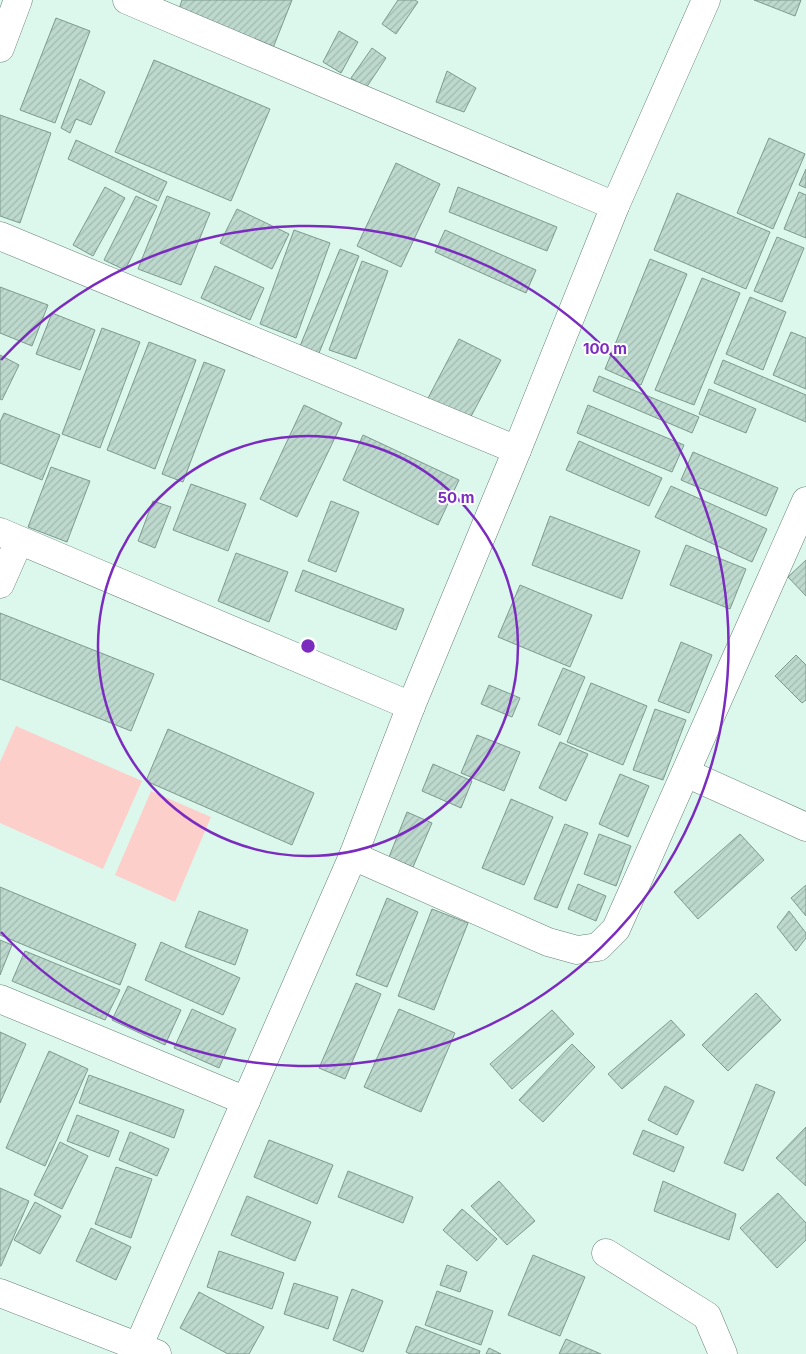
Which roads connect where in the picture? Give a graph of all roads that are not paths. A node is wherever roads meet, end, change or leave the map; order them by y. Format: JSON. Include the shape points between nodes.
{"nodes":[{"id":1,"x":18,"y":0,"type":"edge"},
{"id":2,"x":127,"y":0,"type":"edge"},
{"id":3,"x":706,"y":0,"type":"edge"},
{"id":4,"x":0,"y":48,"type":"edge"},
{"id":5,"x":615,"y":206,"type":"junction"},
{"id":6,"x":0,"y":236,"type":"edge"},
{"id":7,"x":517,"y":450,"type":"junction"},
{"id":8,"x":806,"y":501,"type":"edge"},
{"id":9,"x":10,"y":537,"type":"edge"},
{"id":10,"x":0,"y":584,"type":"edge"},
{"id":11,"x":411,"y":706,"type":"junction"},
{"id":12,"x":686,"y":773,"type":"junction"},
{"id":13,"x":806,"y":827,"type":"edge"},
{"id":14,"x":354,"y":856,"type":"junction"},
{"id":15,"x":0,"y":999,"type":"edge"},
{"id":16,"x":246,"y":1101,"type":"junction"},
{"id":17,"x":606,"y":1253,"type":"dead end"},
{"id":18,"x":0,"y":1293,"type":"edge"},
{"id":19,"x":143,"y":1351,"type":"edge"},
{"id":20,"x":723,"y":1354,"type":"edge"}],
"edges":[{"from":1,"to":4,"type":"street"},
{"from":2,"to":5,"type":"street"},
{"from":3,"to":5,"type":"street"},
{"from":5,"to":7,"type":"street"},
{"from":6,"to":7,"type":"street"},
{"from":7,"to":11,"type":"street"},
{"from":8,"to":12,"type":"street"},
{"from":9,"to":10,"type":"street"},
{"from":9,"to":11,"type":"street"},
{"from":11,"to":14,"type":"street"},
{"from":12,"to":13,"type":"street"},
{"from":12,"to":14,"type":"street","via":[[616,929],[598,947],[576,950],[548,942]]},
{"from":14,"to":16,"type":"street"},
{"from":15,"to":16,"type":"street"},
{"from":16,"to":19,"type":"street"},
{"from":17,"to":20,"type":"street","via":[[707,1316]]},
{"from":18,"to":19,"type":"street"}]}
